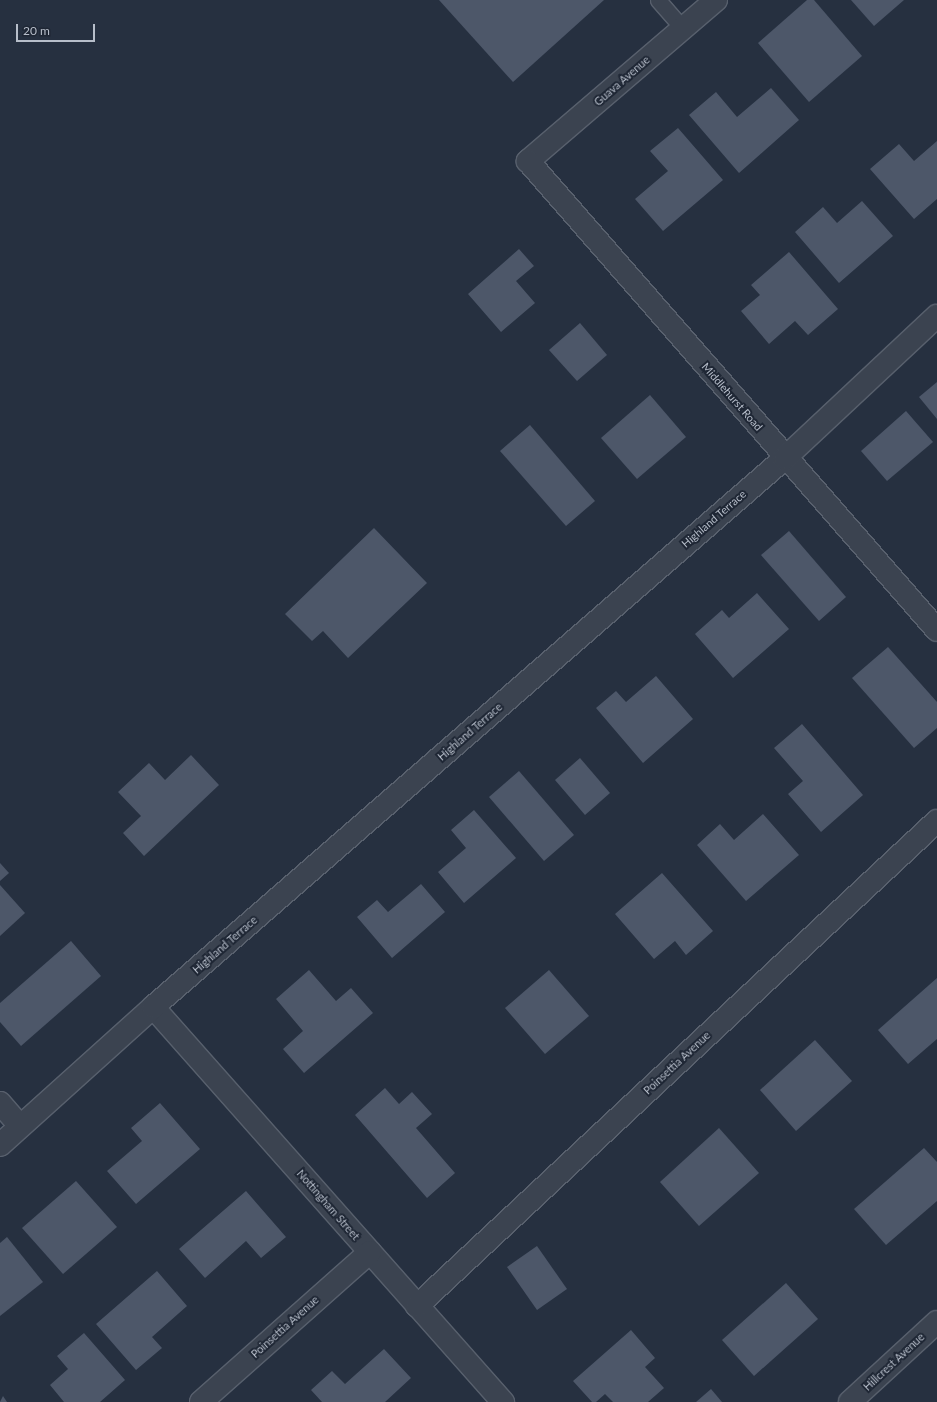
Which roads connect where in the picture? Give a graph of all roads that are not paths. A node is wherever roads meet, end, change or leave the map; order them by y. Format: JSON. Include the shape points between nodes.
{"nodes":[{"id":1,"x":658,"y":0,"type":"edge"},
{"id":2,"x":716,"y":0,"type":"edge"},
{"id":3,"x":682,"y":29,"type":"junction"},
{"id":4,"x":528,"y":162,"type":"joint"},
{"id":5,"x":937,"y":316,"type":"edge"},
{"id":6,"x":785,"y":458,"type":"junction"},
{"id":7,"x":937,"y":630,"type":"edge"},
{"id":8,"x":937,"y":821,"type":"edge"},
{"id":9,"x":153,"y":1007,"type":"junction"},
{"id":10,"x":0,"y":1103,"type":"edge"},
{"id":11,"x":20,"y":1126,"type":"junction"},
{"id":12,"x":0,"y":1145,"type":"edge"},
{"id":13,"x":370,"y":1252,"type":"junction"},
{"id":14,"x":417,"y":1306,"type":"junction"},
{"id":15,"x":937,"y":1322,"type":"edge"},
{"id":16,"x":201,"y":1402,"type":"edge"},
{"id":17,"x":503,"y":1402,"type":"edge"},
{"id":18,"x":850,"y":1402,"type":"edge"}],
"edges":[{"from":1,"to":3,"type":"lane"},
{"from":2,"to":3,"type":"street","name":"Guava Avenue"},
{"from":3,"to":4,"type":"street","name":"Guava Avenue"},
{"from":4,"to":6,"type":"street","name":"Middlehurst Road"},
{"from":5,"to":6,"type":"street","name":"Highland Terrace"},
{"from":6,"to":7,"type":"street","name":"Middlehurst Road"},
{"from":6,"to":9,"type":"street","name":"Highland Terrace"},
{"from":8,"to":14,"type":"street","name":"Poinsettia Avenue"},
{"from":9,"to":11,"type":"street","name":"Highland Terrace"},
{"from":9,"to":13,"type":"street","name":"Nottingham Street"},
{"from":10,"to":11,"type":"street"},
{"from":11,"to":12,"type":"street","name":"Highland Terrace"},
{"from":13,"to":14,"type":"street","name":"Nottingham Street"},
{"from":13,"to":16,"type":"street","name":"Poinsettia Avenue"},
{"from":14,"to":17,"type":"street","name":"Nottingham Street"},
{"from":15,"to":18,"type":"street","name":"Hillcrest Avenue"}]}
